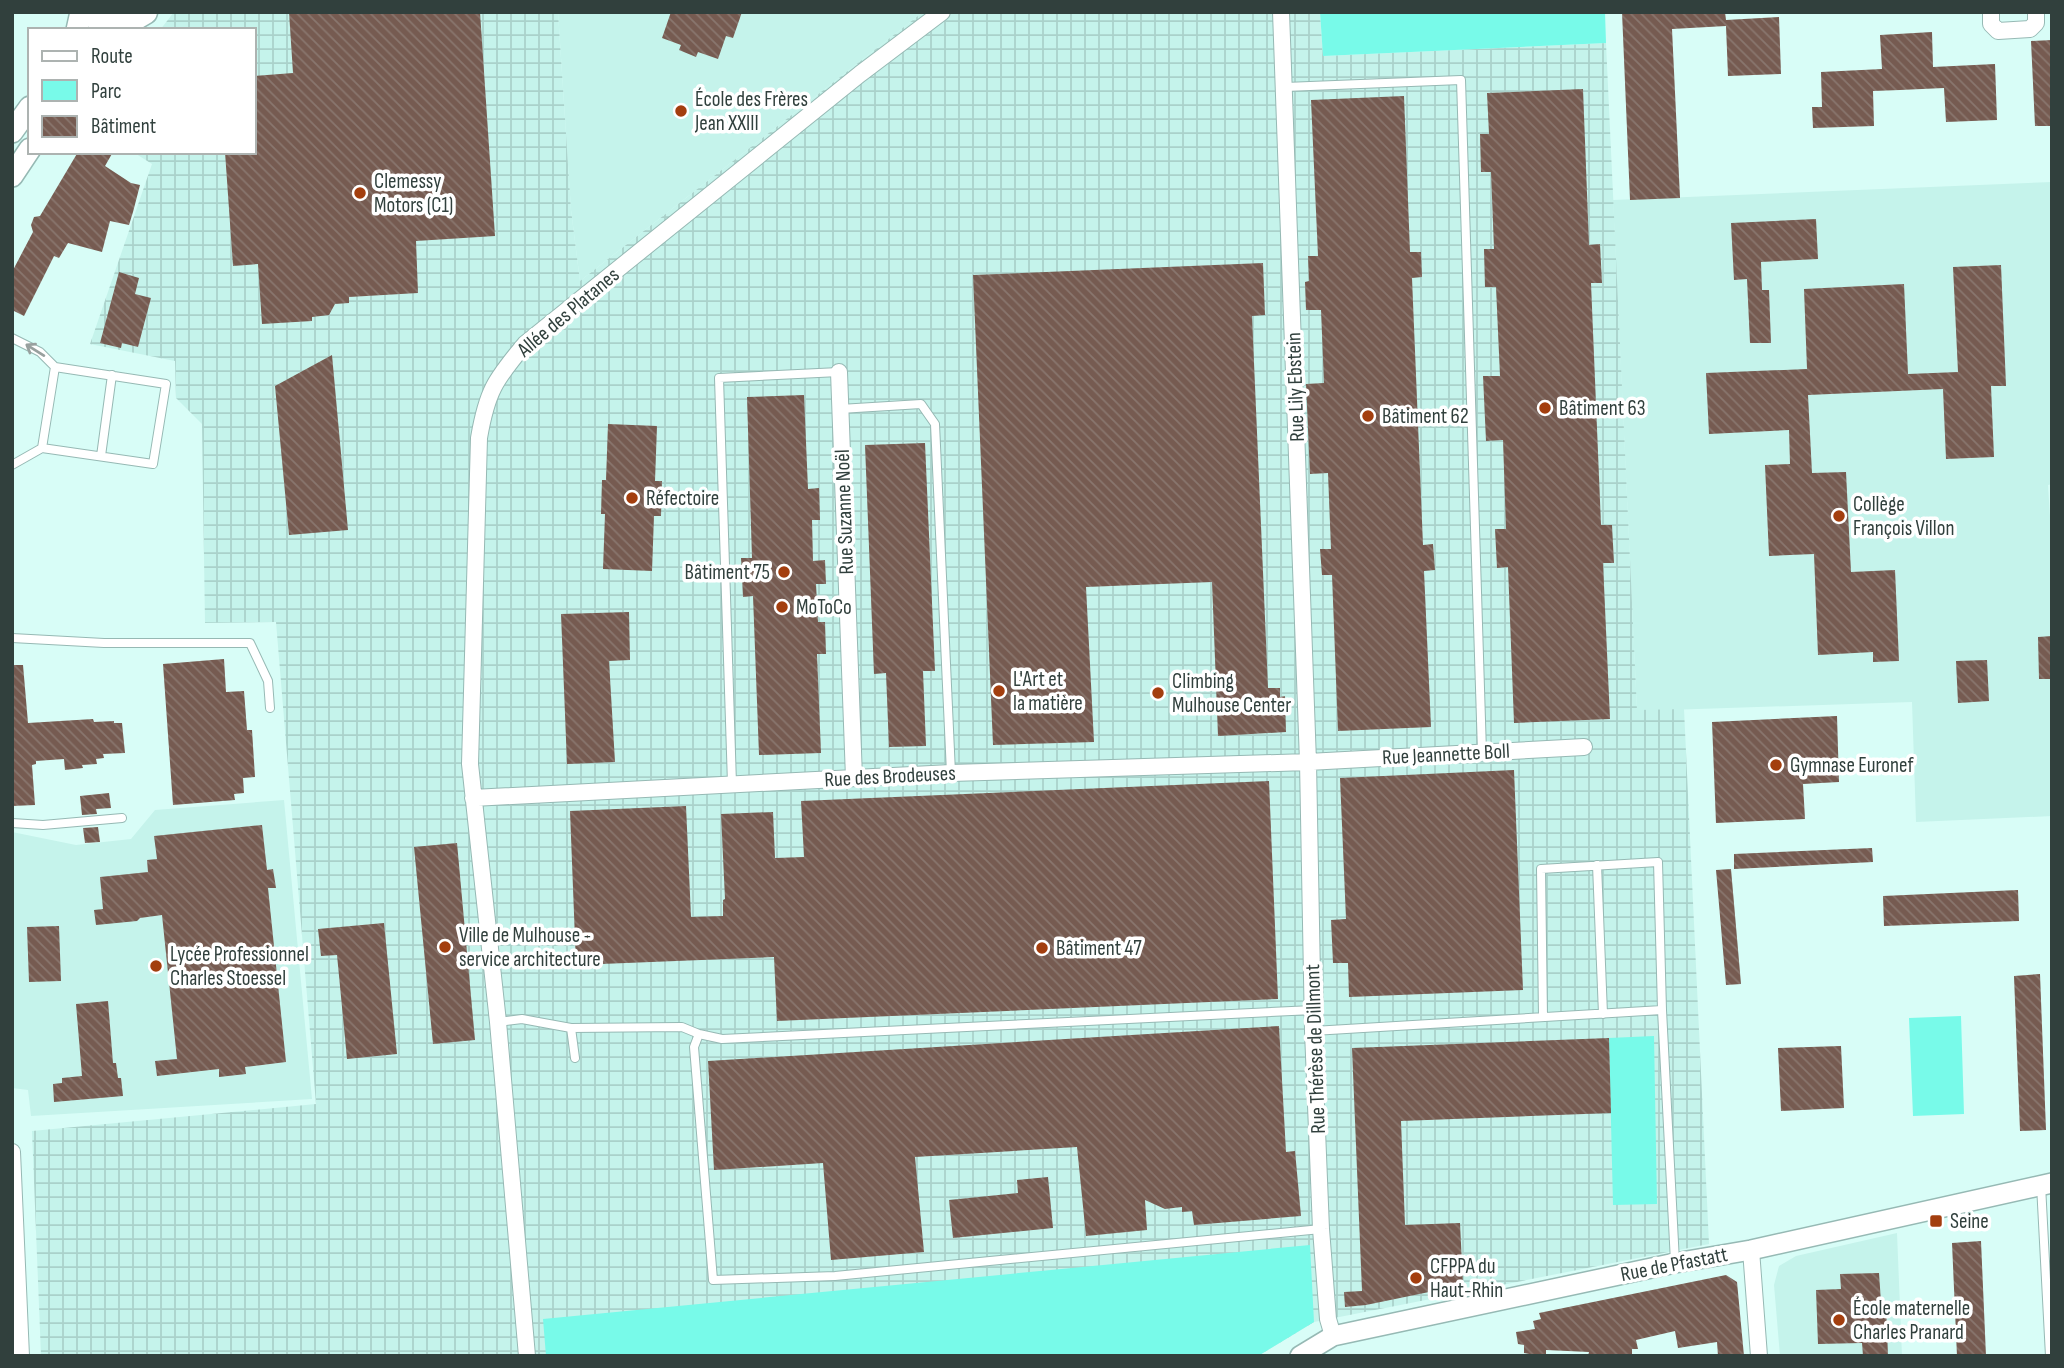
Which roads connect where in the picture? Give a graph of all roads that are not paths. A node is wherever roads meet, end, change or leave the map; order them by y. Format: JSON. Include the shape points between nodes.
{"nodes":[{"id":1,"x":89,"y":12,"type":"edge"},
{"id":2,"x":145,"y":12,"type":"edge"},
{"id":3,"x":942,"y":12,"type":"edge"},
{"id":4,"x":1281,"y":12,"type":"edge"},
{"id":5,"x":1991,"y":12,"type":"edge"},
{"id":6,"x":2036,"y":12,"type":"edge"},
{"id":7,"x":116,"y":26,"type":"edge"},
{"id":8,"x":1285,"y":87,"type":"junction"},
{"id":9,"x":28,"y":110,"type":"edge"},
{"id":10,"x":12,"y":132,"type":"edge"},
{"id":11,"x":28,"y":152,"type":"edge"},
{"id":12,"x":12,"y":176,"type":"edge"},
{"id":13,"x":12,"y":338,"type":"edge"},
{"id":14,"x":55,"y":366,"type":"junction"},
{"id":15,"x":839,"y":372,"type":"joint"},
{"id":16,"x":112,"y":375,"type":"junction"},
{"id":17,"x":840,"y":409,"type":"junction"},
{"id":18,"x":42,"y":449,"type":"junction"},
{"id":19,"x":101,"y":456,"type":"junction"},
{"id":20,"x":12,"y":465,"type":"edge"},
{"id":21,"x":12,"y":638,"type":"edge"},
{"id":22,"x":270,"y":708,"type":"dead end"},
{"id":23,"x":1584,"y":747,"type":"dead end"},
{"id":24,"x":1482,"y":752,"type":"junction"},
{"id":25,"x":1308,"y":762,"type":"junction"},
{"id":26,"x":951,"y":773,"type":"junction"},
{"id":27,"x":854,"y":778,"type":"junction"},
{"id":28,"x":733,"y":784,"type":"junction"},
{"id":29,"x":473,"y":798,"type":"junction"},
{"id":30,"x":122,"y":818,"type":"dead end"},
{"id":31,"x":12,"y":823,"type":"edge"},
{"id":32,"x":1597,"y":865,"type":"junction"},
{"id":33,"x":1313,"y":1010,"type":"junction"},
{"id":34,"x":1662,"y":1010,"type":"junction"},
{"id":35,"x":1603,"y":1014,"type":"junction"},
{"id":36,"x":1543,"y":1017,"type":"junction"},
{"id":37,"x":498,"y":1022,"type":"junction"},
{"id":38,"x":571,"y":1028,"type":"junction"},
{"id":39,"x":1313,"y":1031,"type":"junction"},
{"id":40,"x":699,"y":1034,"type":"junction"},
{"id":41,"x":575,"y":1058,"type":"dead end"},
{"id":42,"x":12,"y":1152,"type":"edge"},
{"id":43,"x":2046,"y":1184,"type":"edge"},
{"id":44,"x":1321,"y":1229,"type":"junction"},
{"id":45,"x":2048,"y":1245,"type":"edge"},
{"id":46,"x":1751,"y":1250,"type":"junction"},
{"id":47,"x":1675,"y":1263,"type":"junction"},
{"id":48,"x":1333,"y":1336,"type":"junction"},
{"id":49,"x":21,"y":1356,"type":"edge"},
{"id":50,"x":527,"y":1356,"type":"edge"},
{"id":51,"x":1300,"y":1356,"type":"edge"},
{"id":52,"x":1759,"y":1356,"type":"edge"},
{"id":53,"x":2050,"y":1356,"type":"edge"}],
"edges":[{"from":1,"to":7,"type":"main road"},
{"from":2,"to":7,"type":"main road"},
{"from":3,"to":29,"type":"street","name":"Allée des Platanes","via":[[525,344],[498,376],[485,404],[479,438],[470,764]]},
{"from":4,"to":8,"type":"street","name":"Rue Lily Ebstein"},
{"from":5,"to":6,"type":"street","via":[[1991,24],[1998,32],[2030,29],[2036,23]]},
{"from":8,"to":24,"type":"lane","via":[[1461,80]]},
{"from":8,"to":25,"type":"street","name":"Rue Lily Ebstein"},
{"from":9,"to":10,"type":"main road"},
{"from":11,"to":12,"type":"main road"},
{"from":14,"to":13,"type":"lane","one_way":true,"via":[[40,352]]},
{"from":14,"to":16,"type":"lane"},
{"from":14,"to":18,"type":"lane"},
{"from":15,"to":17,"type":"street","name":"Rue Suzanne Noël"},
{"from":15,"to":28,"type":"lane","via":[[719,378]]},
{"from":16,"to":19,"type":"lane"},
{"from":16,"to":19,"type":"lane","via":[[166,384],[153,464]]},
{"from":17,"to":26,"type":"lane","via":[[921,404],[934,424]]},
{"from":17,"to":27,"type":"street","name":"Rue Suzanne Noël"},
{"from":18,"to":19,"type":"lane"},
{"from":18,"to":20,"type":"lane"},
{"from":21,"to":22,"type":"lane","via":[[250,643],[268,681]]},
{"from":23,"to":24,"type":"street","name":"Rue Jeannette Boll"},
{"from":24,"to":25,"type":"street","name":"Rue Jeannette Boll"},
{"from":25,"to":26,"type":"street","name":"Rue des Brodeuses"},
{"from":25,"to":33,"type":"street","name":"Rue Thérèse de Dillmont"},
{"from":26,"to":27,"type":"street","name":"Rue des Brodeuses"},
{"from":27,"to":28,"type":"street","name":"Rue des Brodeuses"},
{"from":28,"to":29,"type":"street","name":"Rue des Brodeuses"},
{"from":29,"to":37,"type":"street","name":"Allée des Platanes"},
{"from":30,"to":31,"type":"lane"},
{"from":32,"to":34,"type":"lane","via":[[1658,862]]},
{"from":32,"to":35,"type":"lane"},
{"from":32,"to":36,"type":"lane","via":[[1541,869]]},
{"from":33,"to":39,"type":"street","name":"Rue Thérèse de Dillmont"},
{"from":33,"to":40,"type":"lane","via":[[722,1039]]},
{"from":34,"to":35,"type":"lane"},
{"from":34,"to":47,"type":"lane"},
{"from":35,"to":36,"type":"lane"},
{"from":36,"to":39,"type":"lane"},
{"from":37,"to":38,"type":"lane","via":[[522,1019]]},
{"from":37,"to":50,"type":"street","name":"Allée des Platanes"},
{"from":38,"to":40,"type":"lane","via":[[682,1027]]},
{"from":38,"to":41,"type":"lane"},
{"from":39,"to":44,"type":"street","name":"Rue Thérèse de Dillmont"},
{"from":40,"to":44,"type":"lane","via":[[694,1047],[713,1280],[835,1276]]},
{"from":42,"to":49,"type":"street"},
{"from":43,"to":45,"type":"lane"},
{"from":43,"to":46,"type":"street","name":"Rue de Pfastatt"},
{"from":44,"to":48,"type":"street","name":"Rue Thérèse de Dillmont"},
{"from":45,"to":53,"type":"lane"},
{"from":46,"to":47,"type":"street","name":"Rue de Pfastatt"},
{"from":46,"to":52,"type":"street"},
{"from":47,"to":48,"type":"street","name":"Rue de Pfastatt"},
{"from":48,"to":51,"type":"street","name":"Rue de Pfastatt"}]}
